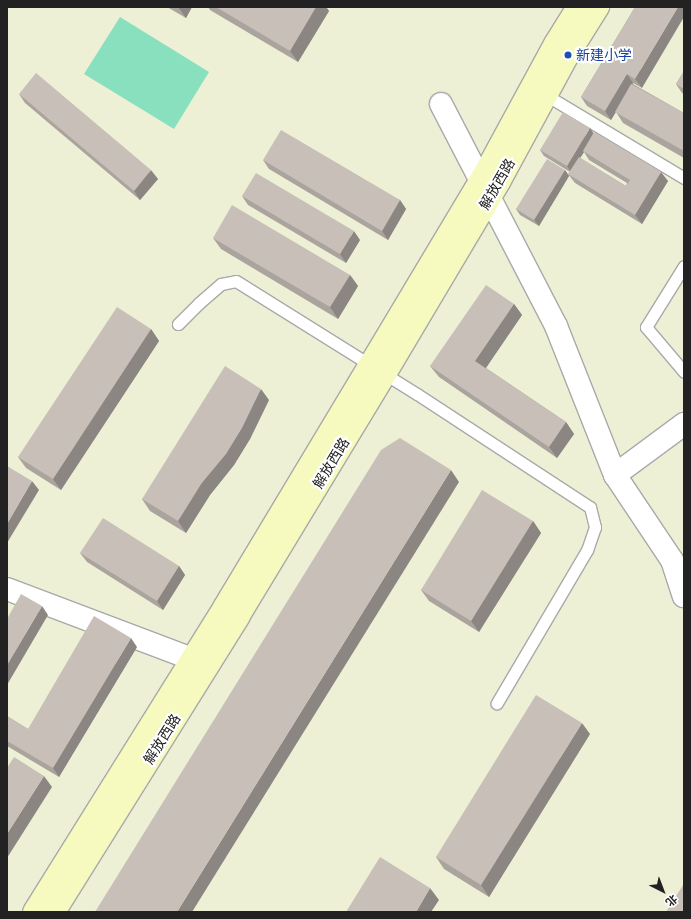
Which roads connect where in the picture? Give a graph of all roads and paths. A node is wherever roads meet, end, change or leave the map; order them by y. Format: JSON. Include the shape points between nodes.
{"nodes":[{"id":1,"x":578,"y":7,"type":"edge"},
{"id":2,"x":598,"y":7,"type":"edge"},
{"id":3,"x":546,"y":95,"type":"junction"},
{"id":4,"x":441,"y":104,"type":"dead end"},
{"id":5,"x":684,"y":178,"type":"edge"},
{"id":6,"x":485,"y":189,"type":"junction"},
{"id":7,"x":684,"y":266,"type":"edge"},
{"id":8,"x":178,"y":324,"type":"dead end"},
{"id":9,"x":377,"y":370,"type":"junction"},
{"id":10,"x":684,"y":372,"type":"edge"},
{"id":11,"x":684,"y":424,"type":"edge"},
{"id":12,"x":616,"y":475,"type":"junction"},
{"id":13,"x":683,"y":587,"type":"edge"},
{"id":14,"x":7,"y":589,"type":"edge"},
{"id":15,"x":200,"y":662,"type":"junction"},
{"id":16,"x":497,"y":703,"type":"dead end"},
{"id":17,"x":34,"y":912,"type":"edge"},
{"id":18,"x":54,"y":912,"type":"edge"}],
"edges":[{"from":1,"to":6,"type":"street","name":"解放西路","via":[[555,44]]},
{"from":2,"to":3,"type":"street","name":"解放西路"},
{"from":3,"to":5,"type":"lane"},
{"from":3,"to":6,"type":"street","name":"解放西路"},
{"from":4,"to":6,"type":"street"},
{"from":6,"to":9,"type":"street","name":"解放西路"},
{"from":6,"to":12,"type":"street","via":[[556,326]]},
{"from":7,"to":10,"type":"lane","via":[[646,327]]},
{"from":8,"to":9,"type":"lane","via":[[221,284],[236,281]]},
{"from":9,"to":15,"type":"street","name":"解放西路"},
{"from":9,"to":16,"type":"lane","via":[[590,507],[595,527],[587,550]]},
{"from":11,"to":12,"type":"street"},
{"from":12,"to":13,"type":"street","via":[[672,560]]},
{"from":14,"to":15,"type":"street"},
{"from":15,"to":17,"type":"street","name":"解放西路"},
{"from":15,"to":18,"type":"street","name":"解放西路"}]}
